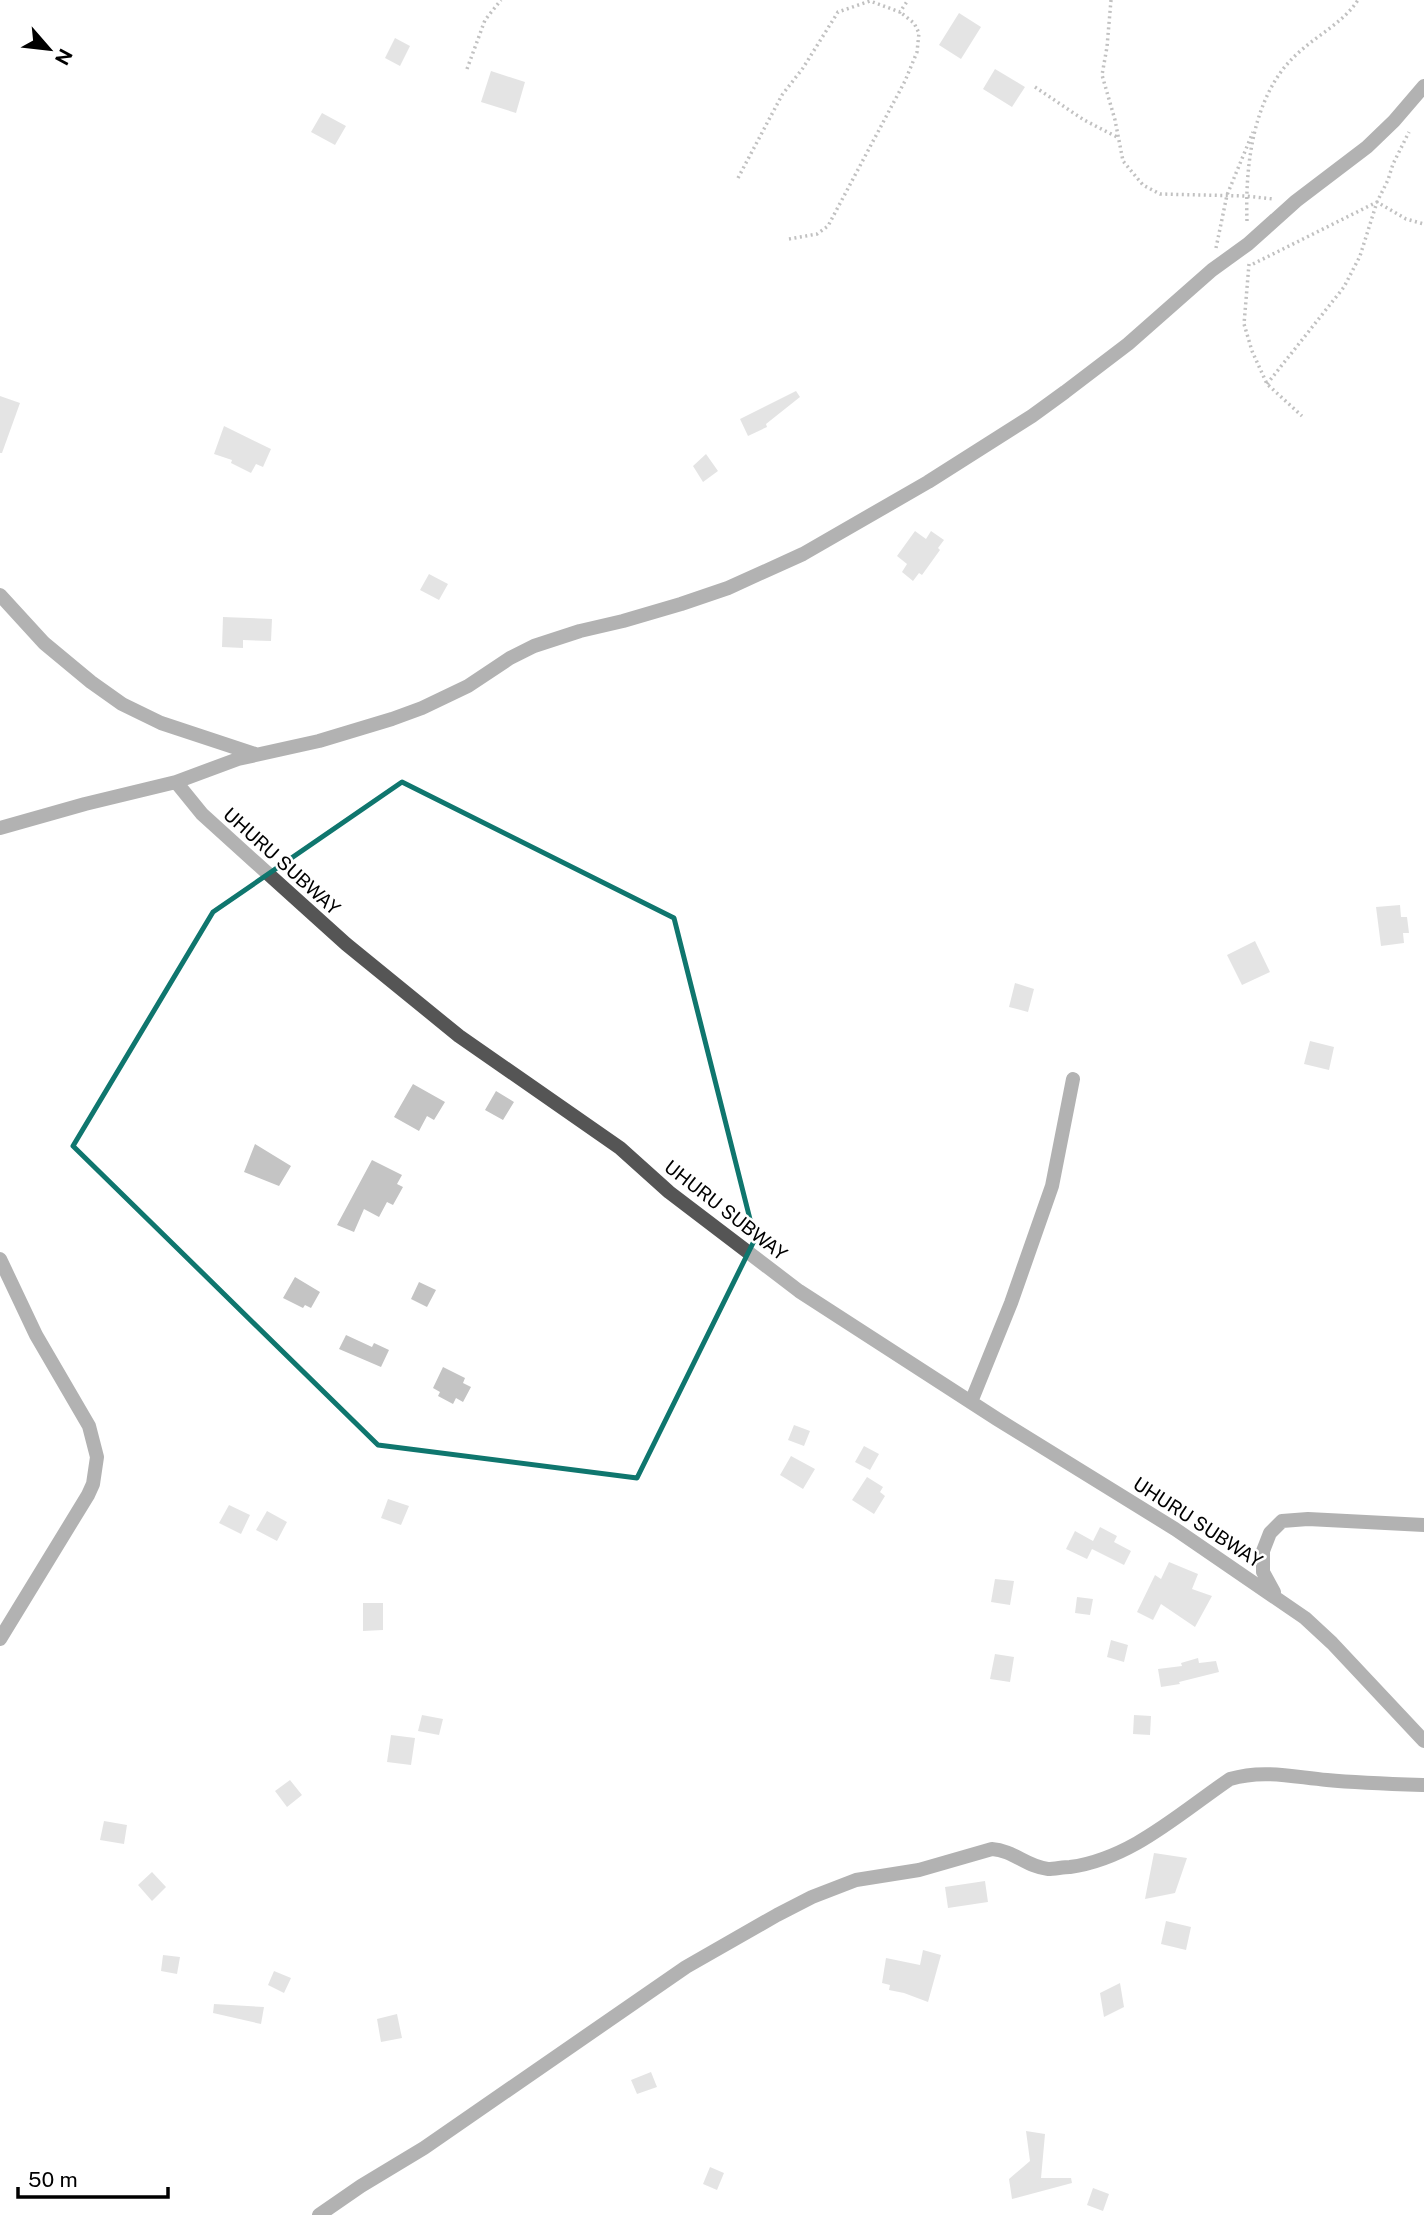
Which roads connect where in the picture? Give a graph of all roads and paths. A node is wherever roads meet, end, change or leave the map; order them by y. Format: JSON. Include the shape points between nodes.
{"nodes":[{"id":1,"x":501,"y":0,"type":"edge"},
{"id":2,"x":908,"y":0,"type":"edge"},
{"id":3,"x":1111,"y":0,"type":"edge"},
{"id":4,"x":1358,"y":0,"type":"edge"},
{"id":5,"x":900,"y":12,"type":"junction"},
{"id":6,"x":467,"y":69,"type":"dead end"},
{"id":7,"x":1424,"y":86,"type":"edge"},
{"id":8,"x":1035,"y":87,"type":"dead end"},
{"id":9,"x":1255,"y":127,"type":"junction"},
{"id":10,"x":1411,"y":127,"type":"dead end"},
{"id":11,"x":1117,"y":137,"type":"junction"},
{"id":12,"x":738,"y":178,"type":"dead end"},
{"id":13,"x":1227,"y":195,"type":"junction"},
{"id":14,"x":1247,"y":196,"type":"junction"},
{"id":15,"x":1377,"y":202,"type":"junction"},
{"id":16,"x":1424,"y":224,"type":"edge"},
{"id":17,"x":789,"y":239,"type":"dead end"},
{"id":18,"x":1248,"y":244,"type":"junction"},
{"id":19,"x":1249,"y":266,"type":"junction"},
{"id":20,"x":1212,"y":270,"type":"junction"},
{"id":21,"x":1267,"y":384,"type":"junction"},
{"id":22,"x":1302,"y":416,"type":"dead end"},
{"id":23,"x":0,"y":595,"type":"edge"},
{"id":24,"x":256,"y":755,"type":"junction"},
{"id":25,"x":176,"y":782,"type":"junction"},
{"id":26,"x":0,"y":828,"type":"edge"},
{"id":27,"x":1073,"y":1079,"type":"dead end"},
{"id":28,"x":0,"y":1259,"type":"edge"},
{"id":29,"x":971,"y":1402,"type":"junction"},
{"id":30,"x":1424,"y":1525,"type":"edge"},
{"id":31,"x":1276,"y":1597,"type":"junction"},
{"id":32,"x":0,"y":1639,"type":"edge"},
{"id":33,"x":1424,"y":1741,"type":"edge"},
{"id":34,"x":1424,"y":1785,"type":"edge"},
{"id":35,"x":319,"y":2215,"type":"edge"}],
"edges":[{"from":1,"to":6,"type":"path","via":[[485,20]]},
{"from":2,"to":5,"type":"path"},
{"from":3,"to":11,"type":"path","via":[[1101,75]]},
{"from":4,"to":9,"type":"path","via":[[1284,68]]},
{"from":5,"to":12,"type":"path","via":[[870,1],[838,12],[782,94]]},
{"from":5,"to":17,"type":"path","via":[[919,33],[905,81],[828,226],[817,234]]},
{"from":7,"to":18,"type":"street","via":[[1367,147]]},
{"from":8,"to":11,"type":"path"},
{"from":9,"to":13,"type":"path"},
{"from":9,"to":14,"type":"path"},
{"from":10,"to":15,"type":"path"},
{"from":11,"to":13,"type":"path","via":[[1122,161],[1152,190]]},
{"from":13,"to":14,"type":"path"},
{"from":13,"to":20,"type":"path"},
{"from":14,"to":18,"type":"path"},
{"from":15,"to":16,"type":"path"},
{"from":15,"to":19,"type":"path"},
{"from":15,"to":21,"type":"path","via":[[1360,256],[1344,287]]},
{"from":18,"to":19,"type":"path"},
{"from":18,"to":20,"type":"street"},
{"from":19,"to":21,"type":"path","via":[[1244,324]]},
{"from":20,"to":24,"type":"street","via":[[1128,344],[1032,416],[784,564],[681,604],[534,646],[422,708],[351,732]]},
{"from":21,"to":22,"type":"path"},
{"from":23,"to":24,"type":"street","via":[[52,650],[122,704],[161,723]]},
{"from":24,"to":25,"type":"street"},
{"from":25,"to":26,"type":"street"},
{"from":25,"to":29,"type":"street","name":"UHURU SUBWAY","via":[[202,814],[440,1022],[620,1148],[669,1192],[799,1291]]},
{"from":27,"to":29,"type":"street","via":[[1052,1186]]},
{"from":28,"to":32,"type":"street","via":[[36,1335],[89,1426],[97,1465],[88,1495]]},
{"from":29,"to":31,"type":"street","name":"UHURU SUBWAY","via":[[1109,1486]]},
{"from":30,"to":31,"type":"street","via":[[1282,1521],[1270,1533],[1262,1561]]},
{"from":31,"to":33,"type":"street","name":"UHURU SUBWAY","via":[[1332,1643]]},
{"from":34,"to":35,"type":"street","via":[[1245,1775],[1230,1779],[1133,1845],[1090,1864],[1049,1869],[992,1849],[834,1888],[685,1967]]}]}
